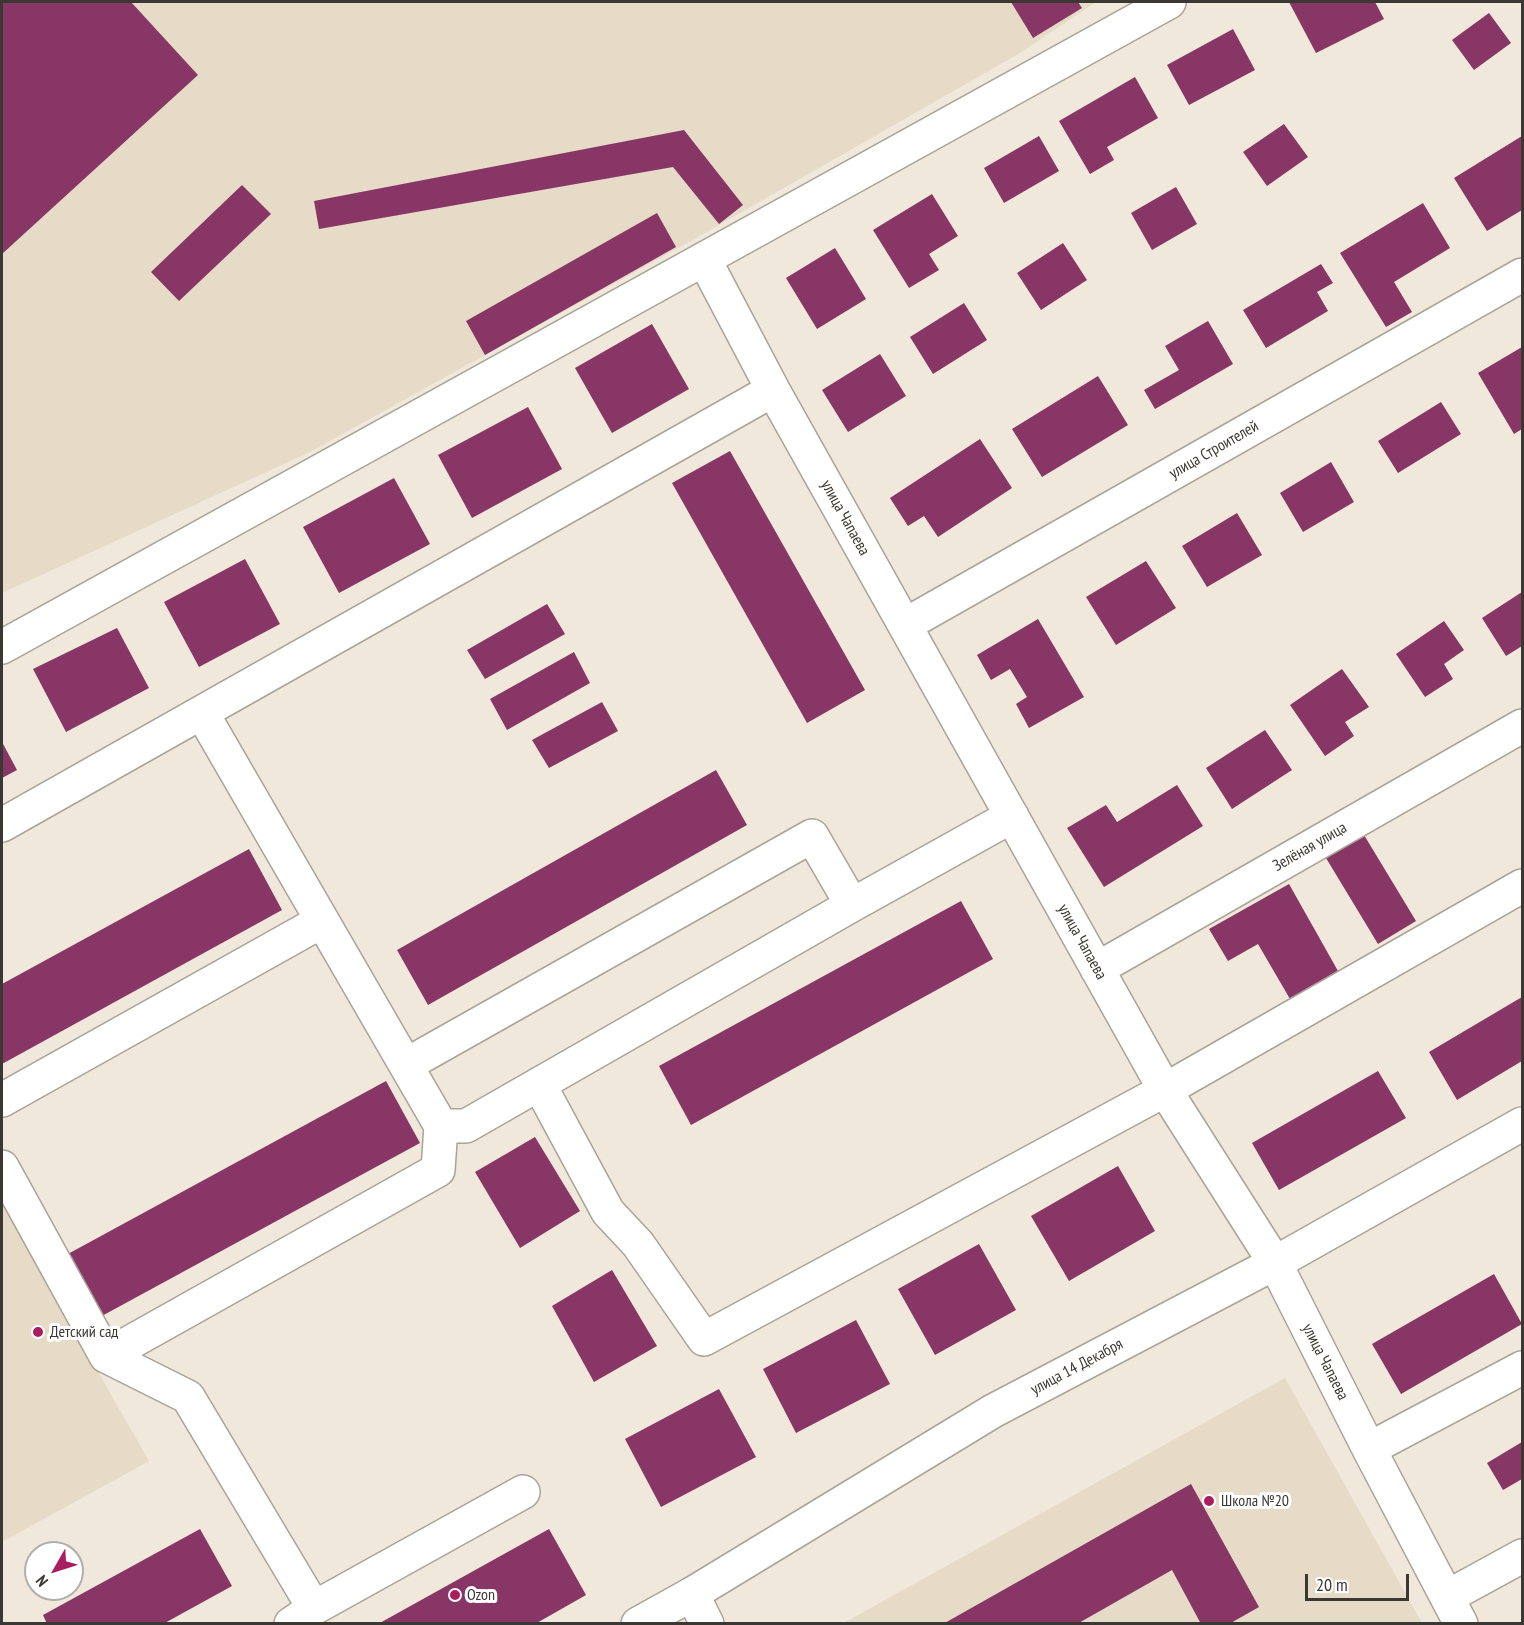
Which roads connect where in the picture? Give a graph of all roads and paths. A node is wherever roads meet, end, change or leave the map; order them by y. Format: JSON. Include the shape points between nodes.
{"nodes":[{"id":1,"x":1169,"y":2,"type":"edge"},
{"id":2,"x":704,"y":259,"type":"junction"},
{"id":3,"x":1522,"y":275,"type":"edge"},
{"id":4,"x":773,"y":390,"type":"junction"},
{"id":5,"x":904,"y":625,"type":"junction"},
{"id":6,"x":2,"y":647,"type":"edge"},
{"id":7,"x":202,"y":713,"type":"junction"},
{"id":8,"x":1522,"y":726,"type":"edge"},
{"id":9,"x":1012,"y":816,"type":"junction"},
{"id":10,"x":2,"y":825,"type":"edge"},
{"id":11,"x":1522,"y":886,"type":"edge"},
{"id":12,"x":852,"y":905,"type":"junction"},
{"id":13,"x":322,"y":921,"type":"junction"},
{"id":14,"x":1097,"y":969,"type":"junction"},
{"id":15,"x":406,"y":1065,"type":"junction"},
{"id":16,"x":539,"y":1084,"type":"junction"},
{"id":17,"x":1165,"y":1090,"type":"junction"},
{"id":18,"x":2,"y":1100,"type":"edge"},
{"id":19,"x":1522,"y":1124,"type":"edge"},
{"id":20,"x":441,"y":1125,"type":"junction"},
{"id":21,"x":2,"y":1167,"type":"edge"},
{"id":22,"x":1275,"y":1263,"type":"junction"},
{"id":23,"x":106,"y":1356,"type":"junction"},
{"id":24,"x":1522,"y":1368,"type":"edge"},
{"id":25,"x":1369,"y":1449,"type":"junction"},
{"id":26,"x":523,"y":1492,"type":"dead end"},
{"id":27,"x":1522,"y":1556,"type":"edge"},
{"id":28,"x":692,"y":1594,"type":"junction"},
{"id":29,"x":1454,"y":1610,"type":"edge"},
{"id":30,"x":302,"y":1616,"type":"edge"},
{"id":31,"x":638,"y":1623,"type":"edge"},
{"id":32,"x":707,"y":1623,"type":"edge"}],
"edges":[{"from":1,"to":2,"type":"street"},
{"from":2,"to":4,"type":"street","name":"улица Чапаева"},
{"from":2,"to":6,"type":"street"},
{"from":3,"to":5,"type":"street","name":"улица Строителей"},
{"from":4,"to":5,"type":"street","name":"улица Чапаева"},
{"from":4,"to":7,"type":"street"},
{"from":5,"to":9,"type":"street","name":"улица Чапаева"},
{"from":7,"to":10,"type":"street"},
{"from":7,"to":13,"type":"street"},
{"from":8,"to":14,"type":"street","name":"Зелёная улица"},
{"from":9,"to":12,"type":"street"},
{"from":9,"to":14,"type":"street","name":"улица Чапаева"},
{"from":11,"to":17,"type":"street"},
{"from":12,"to":15,"type":"street","via":[[812,836]]},
{"from":12,"to":16,"type":"street"},
{"from":13,"to":15,"type":"street"},
{"from":13,"to":18,"type":"street"},
{"from":14,"to":17,"type":"street","name":"улица Чапаева"},
{"from":15,"to":20,"type":"street"},
{"from":16,"to":17,"type":"street","via":[[608,1212],[638,1244],[704,1339]]},
{"from":16,"to":20,"type":"street","via":[[465,1126]]},
{"from":17,"to":22,"type":"street","name":"улица Чапаева"},
{"from":19,"to":22,"type":"street","name":"улица 14 Декабря"},
{"from":20,"to":23,"type":"street","via":[[438,1170]]},
{"from":21,"to":23,"type":"street"},
{"from":22,"to":25,"type":"street","name":"улица Чапаева"},
{"from":22,"to":28,"type":"street","name":"улица 14 Декабря","via":[[993,1411]]},
{"from":23,"to":30,"type":"street","via":[[188,1397]]},
{"from":24,"to":25,"type":"street"},
{"from":25,"to":29,"type":"street","name":"улица Чапаева"},
{"from":26,"to":30,"type":"street"},
{"from":27,"to":29,"type":"street"},
{"from":28,"to":31,"type":"street","name":"улица 14 Декабря"},
{"from":28,"to":32,"type":"street"}]}
